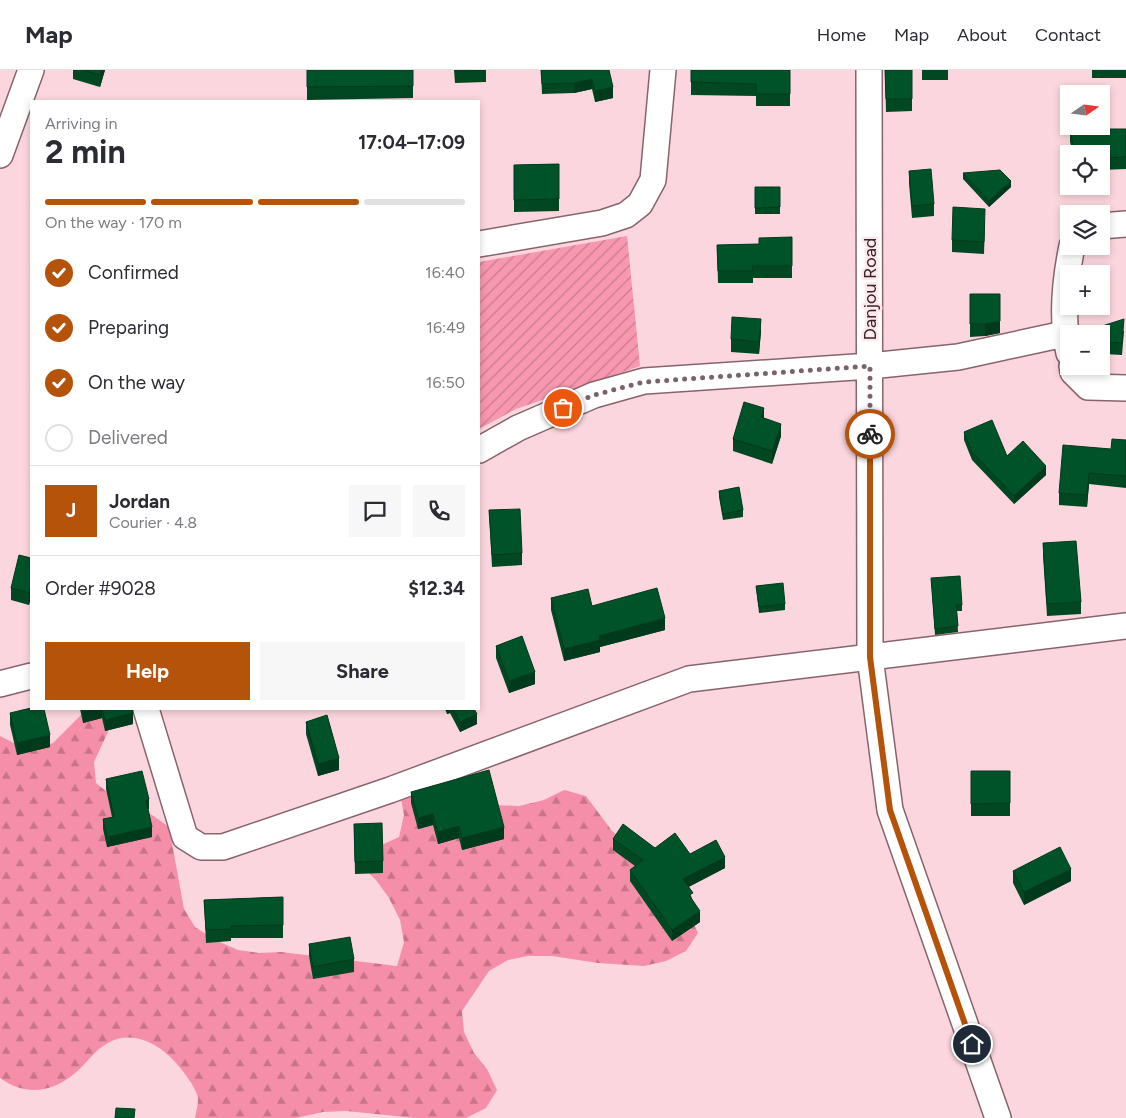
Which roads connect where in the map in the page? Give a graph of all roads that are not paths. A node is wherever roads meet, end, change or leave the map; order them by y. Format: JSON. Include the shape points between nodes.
{"nodes":[{"id":1,"x":31,"y":70,"type":"edge"},
{"id":2,"x":663,"y":70,"type":"edge"},
{"id":3,"x":868,"y":70,"type":"edge"},
{"id":4,"x":0,"y":155,"type":"edge"},
{"id":5,"x":1126,"y":224,"type":"edge"},
{"id":6,"x":1110,"y":225,"type":"edge"},
{"id":7,"x":480,"y":244,"type":"edge"},
{"id":8,"x":1070,"y":255,"type":"edge"},
{"id":9,"x":1066,"y":325,"type":"edge"},
{"id":10,"x":1060,"y":345,"type":"edge"},
{"id":11,"x":870,"y":366,"type":"junction"},
{"id":12,"x":1076,"y":375,"type":"edge"},
{"id":13,"x":1126,"y":388,"type":"edge"},
{"id":14,"x":480,"y":449,"type":"edge"},
{"id":15,"x":1126,"y":626,"type":"edge"},
{"id":16,"x":870,"y":657,"type":"junction"},
{"id":17,"x":30,"y":676,"type":"edge"},
{"id":18,"x":0,"y":684,"type":"edge"},
{"id":19,"x":146,"y":710,"type":"edge"},
{"id":20,"x":998,"y":1118,"type":"edge"}],
"edges":[{"from":1,"to":4,"type":"street"},
{"from":2,"to":7,"type":"street","via":[[652,180],[640,204],[626,215],[602,224]]},
{"from":3,"to":11,"type":"street","name":"Danjou Road"},
{"from":5,"to":6,"type":"street"},
{"from":8,"to":9,"type":"street"},
{"from":10,"to":11,"type":"street"},
{"from":11,"to":14,"type":"street","via":[[644,382],[594,395],[518,428]]},
{"from":11,"to":16,"type":"street","name":"Danjou Road"},
{"from":12,"to":13,"type":"street","via":[[1088,387]]},
{"from":15,"to":16,"type":"street"},
{"from":16,"to":19,"type":"street","via":[[689,679],[223,847],[201,847],[185,837]]},
{"from":16,"to":20,"type":"street","name":"Danjou Road","via":[[890,810]]},
{"from":17,"to":18,"type":"street"}]}
